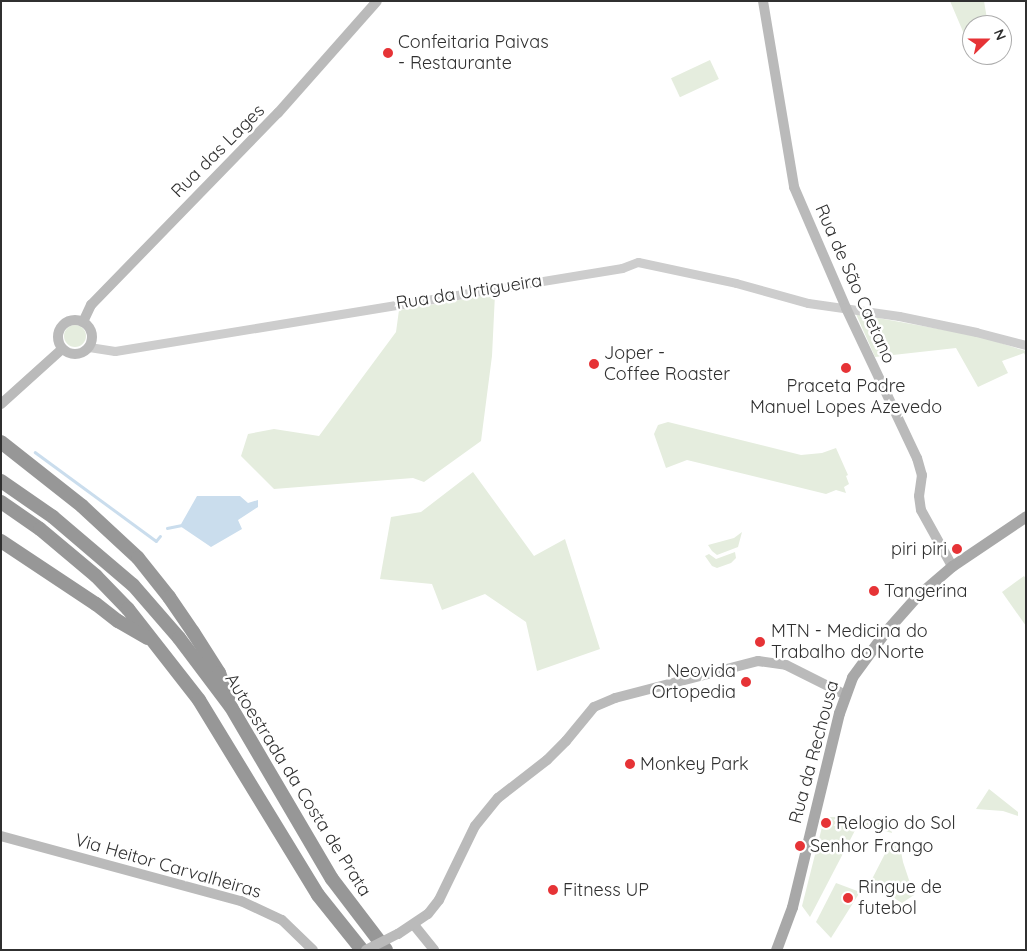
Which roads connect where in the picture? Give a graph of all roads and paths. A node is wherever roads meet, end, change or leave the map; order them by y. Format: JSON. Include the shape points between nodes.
{"nodes":[{"id":1,"x":377,"y":1,"type":"edge"},
{"id":2,"x":763,"y":1,"type":"edge"},
{"id":3,"x":846,"y":308,"type":"junction"},
{"id":4,"x":83,"y":322,"type":"junction"},
{"id":5,"x":1026,"y":345,"type":"edge"},
{"id":6,"x":89,"y":347,"type":"junction"},
{"id":7,"x":62,"y":349,"type":"junction"},
{"id":8,"x":2,"y":406,"type":"edge"},
{"id":9,"x":1,"y":442,"type":"edge"},
{"id":10,"x":1,"y":481,"type":"edge"},
{"id":11,"x":1,"y":502,"type":"edge"},
{"id":12,"x":1026,"y":516,"type":"edge"},
{"id":13,"x":1,"y":541,"type":"edge"},
{"id":14,"x":952,"y":566,"type":"junction"},
{"id":15,"x":154,"y":641,"type":"junction"},
{"id":16,"x":844,"y":694,"type":"junction"},
{"id":17,"x":231,"y":707,"type":"junction"},
{"id":18,"x":1,"y":836,"type":"edge"},
{"id":19,"x":414,"y":925,"type":"junction"},
{"id":20,"x":313,"y":950,"type":"edge"},
{"id":21,"x":362,"y":950,"type":"edge"},
{"id":22,"x":366,"y":950,"type":"edge"},
{"id":23,"x":386,"y":950,"type":"edge"},
{"id":24,"x":434,"y":950,"type":"edge"},
{"id":25,"x":776,"y":950,"type":"edge"}],
"edges":[{"from":1,"to":4,"type":"main road","name":"Rua das Lages","via":[[278,113],[91,305]]},
{"from":2,"to":3,"type":"main road","name":"Rua de São Caetano","via":[[794,187]]},
{"from":3,"to":5,"type":"street","name":"Rua da Urtigueira","via":[[976,332]]},
{"from":3,"to":6,"type":"street","name":"Rua da Urtigueira","via":[[808,303],[736,283],[638,262],[622,268],[115,350]]},
{"from":3,"to":14,"type":"main road","name":"Rua de São Caetano","via":[[917,458],[922,475],[921,510]]},
{"from":4,"to":6,"type":"main road","via":[[92,336]]},
{"from":4,"to":7,"type":"main road","via":[[72,320],[63,325],[58,334]]},
{"from":6,"to":7,"type":"main road","via":[[76,355]]},
{"from":7,"to":8,"type":"main road"},
{"from":9,"to":17,"type":"highway","via":[[82,506],[138,558],[169,597],[219,673]]},
{"from":10,"to":17,"type":"highway","name":"Autoestrada da Costa de Prata","via":[[52,517],[133,585],[179,638]]},
{"from":11,"to":15,"type":"highway","via":[[40,529],[96,576]]},
{"from":12,"to":14,"type":"main road","name":"Rua da Rechousa"},
{"from":13,"to":15,"type":"highway","via":[[118,621]]},
{"from":14,"to":16,"type":"main road","name":"Rua da Rechousa","via":[[895,619],[861,662]]},
{"from":15,"to":21,"type":"highway","via":[[199,700],[318,895]]},
{"from":16,"to":19,"type":"main road","via":[[786,665],[758,661],[615,698],[594,707],[566,742],[498,798],[475,826],[439,900]]},
{"from":16,"to":25,"type":"main road","name":"Rua da Rechousa","via":[[792,907]]},
{"from":17,"to":23,"type":"highway","name":"Autoestrada da Costa de Prata","via":[[332,879]]},
{"from":18,"to":20,"type":"main road","name":"Via Heitor Carvalheiras","via":[[241,901],[282,920]]},
{"from":19,"to":22,"type":"main road","bridge":true},
{"from":19,"to":24,"type":"main road"}]}
